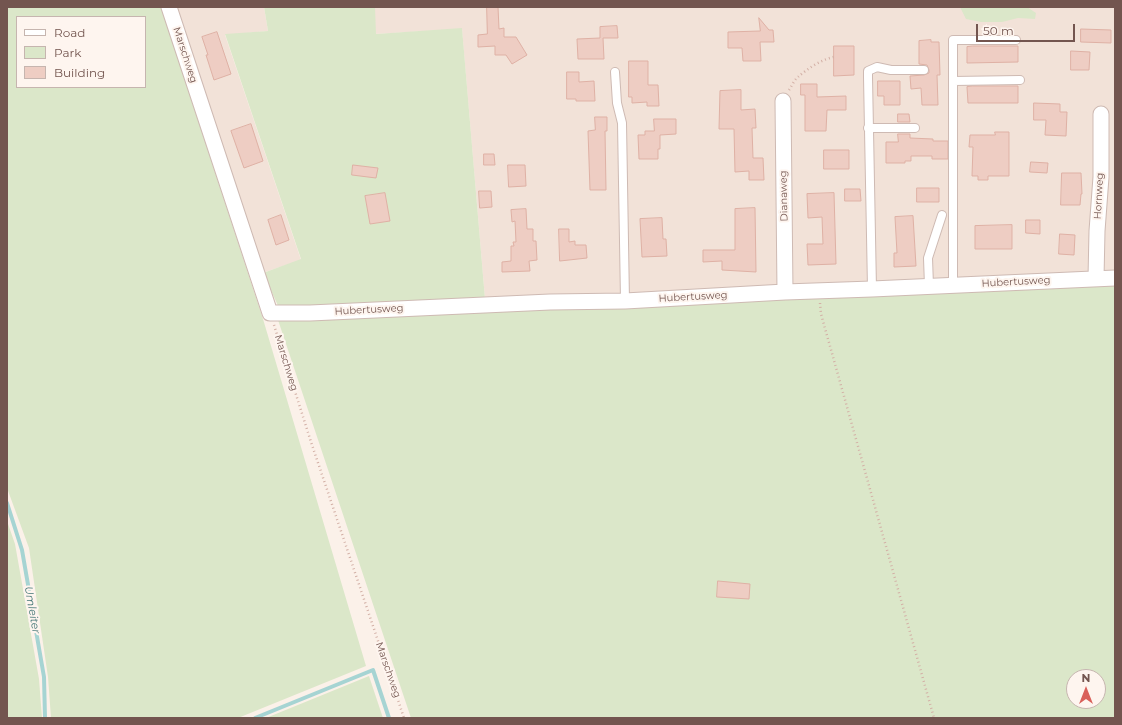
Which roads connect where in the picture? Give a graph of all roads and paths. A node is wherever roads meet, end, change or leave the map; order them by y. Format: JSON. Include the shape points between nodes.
{"nodes":[{"id":1,"x":169,"y":7,"type":"edge"},
{"id":2,"x":1016,"y":40,"type":"dead end"},
{"id":3,"x":834,"y":58,"type":"dead end"},
{"id":4,"x":924,"y":70,"type":"dead end"},
{"id":5,"x":615,"y":72,"type":"dead end"},
{"id":6,"x":1020,"y":80,"type":"dead end"},
{"id":7,"x":953,"y":81,"type":"junction"},
{"id":8,"x":783,"y":101,"type":"joint"},
{"id":9,"x":1101,"y":114,"type":"dead end"},
{"id":10,"x":868,"y":128,"type":"junction"},
{"id":11,"x":915,"y":128,"type":"dead end"},
{"id":12,"x":942,"y":215,"type":"dead end"},
{"id":13,"x":1096,"y":278,"type":"junction"},
{"id":14,"x":1115,"y":278,"type":"edge"},
{"id":15,"x":953,"y":285,"type":"junction"},
{"id":16,"x":929,"y":286,"type":"junction"},
{"id":17,"x":872,"y":289,"type":"junction"},
{"id":18,"x":818,"y":291,"type":"junction"},
{"id":19,"x":785,"y":292,"type":"junction"},
{"id":20,"x":625,"y":301,"type":"junction"},
{"id":21,"x":270,"y":313,"type":"junction"},
{"id":22,"x":404,"y":718,"type":"edge"},
{"id":23,"x":934,"y":718,"type":"edge"}],
"edges":[{"from":1,"to":21,"type":"street","name":"Marschweg"},
{"from":2,"to":7,"type":"lane","via":[[953,40]]},
{"from":3,"to":8,"type":"path","via":[[815,65],[797,78]]},
{"from":4,"to":10,"type":"lane","via":[[891,70],[877,67],[868,71]]},
{"from":5,"to":20,"type":"lane","via":[[617,103],[622,123]]},
{"from":6,"to":7,"type":"lane"},
{"from":7,"to":15,"type":"lane"},
{"from":8,"to":19,"type":"street","name":"Dianaweg"},
{"from":9,"to":13,"type":"street","name":"Hornweg"},
{"from":10,"to":11,"type":"lane"},
{"from":10,"to":17,"type":"lane"},
{"from":12,"to":16,"type":"lane","via":[[928,258]]},
{"from":13,"to":14,"type":"street","name":"Hubertusweg"},
{"from":13,"to":15,"type":"street","name":"Hubertusweg"},
{"from":15,"to":16,"type":"street","name":"Hubertusweg"},
{"from":16,"to":17,"type":"street","name":"Hubertusweg"},
{"from":17,"to":18,"type":"street","name":"Hubertusweg"},
{"from":18,"to":19,"type":"street","name":"Hubertusweg"},
{"from":18,"to":23,"type":"path","via":[[821,314]]},
{"from":19,"to":20,"type":"street","name":"Hubertusweg"},
{"from":20,"to":21,"type":"street","name":"Hubertusweg"},
{"from":21,"to":22,"type":"path","name":"Marschweg"}]}
